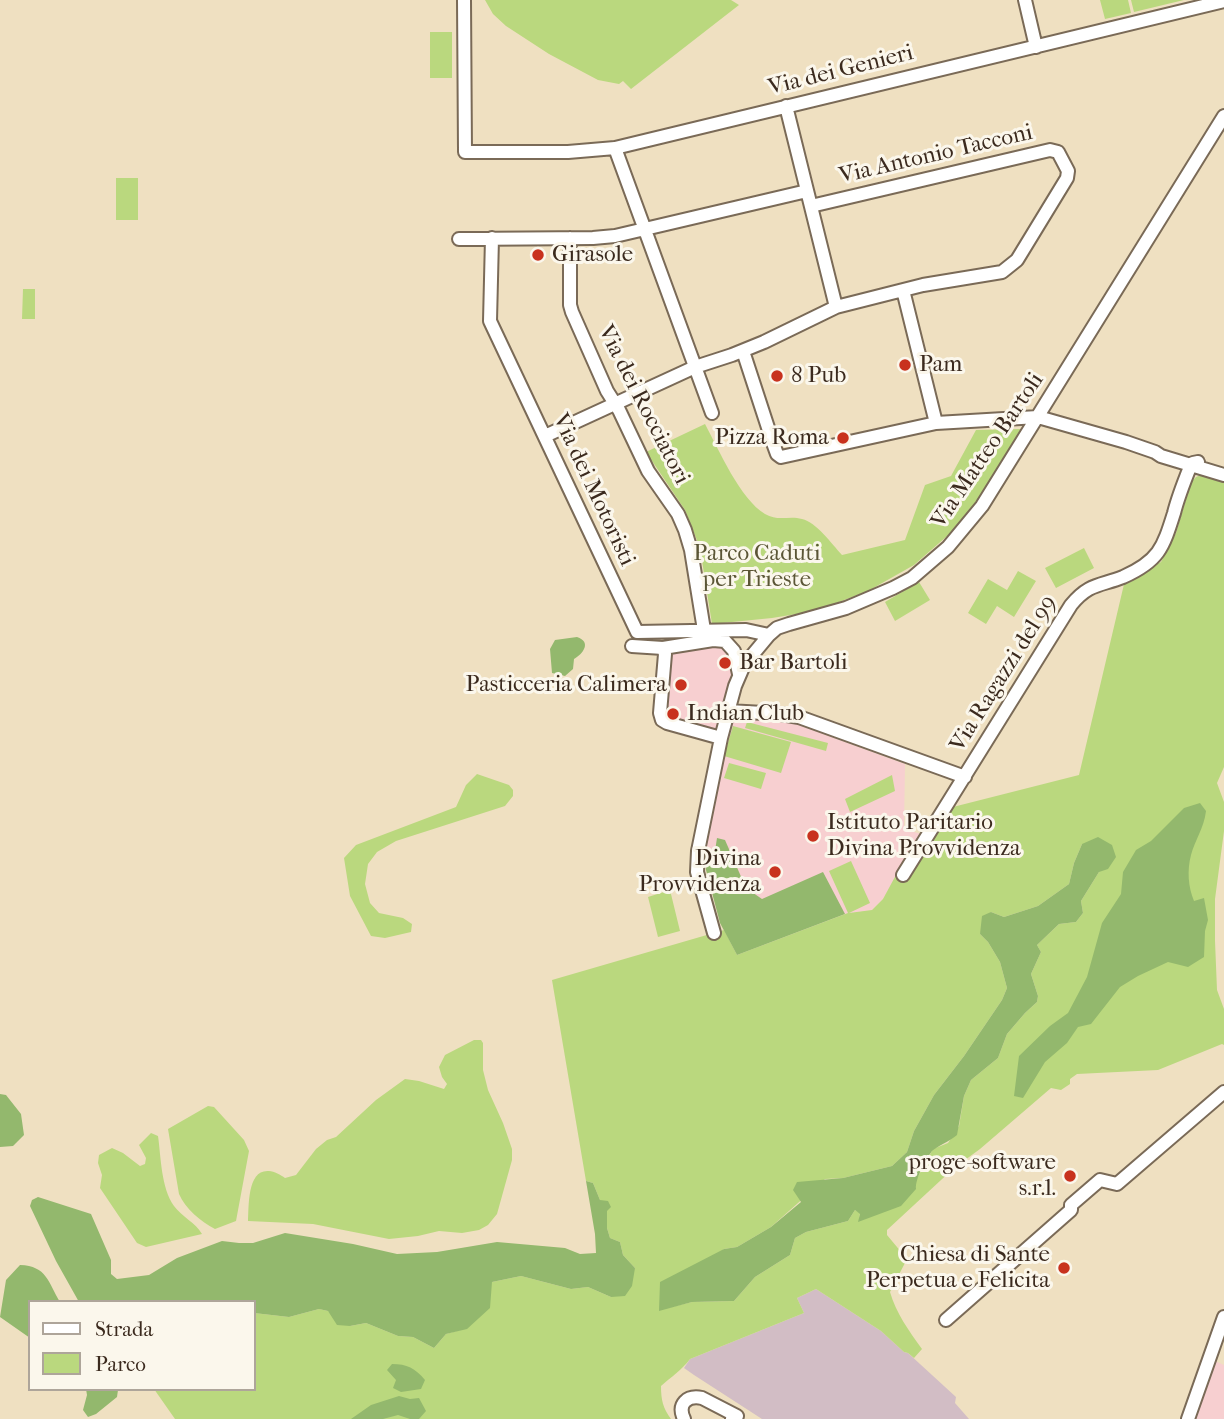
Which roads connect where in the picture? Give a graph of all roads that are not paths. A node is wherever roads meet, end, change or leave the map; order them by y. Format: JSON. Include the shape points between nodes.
{"nodes":[{"id":1,"x":464,"y":0,"type":"edge"},
{"id":2,"x":1025,"y":0,"type":"edge"},
{"id":3,"x":1224,"y":1,"type":"edge"},
{"id":4,"x":1036,"y":47,"type":"junction"},
{"id":5,"x":786,"y":106,"type":"junction"},
{"id":6,"x":1224,"y":116,"type":"edge"},
{"id":7,"x":615,"y":148,"type":"junction"},
{"id":8,"x":807,"y":191,"type":"junction"},
{"id":9,"x":811,"y":206,"type":"junction"},
{"id":10,"x":646,"y":228,"type":"junction"},
{"id":11,"x":492,"y":238,"type":"junction"},
{"id":12,"x":570,"y":238,"type":"junction"},
{"id":13,"x":459,"y":239,"type":"dead end"},
{"id":14,"x":903,"y":290,"type":"junction"},
{"id":15,"x":836,"y":307,"type":"junction"},
{"id":16,"x":743,"y":351,"type":"junction"},
{"id":17,"x":695,"y":367,"type":"junction"},
{"id":18,"x":615,"y":405,"type":"junction"},
{"id":19,"x":712,"y":413,"type":"dead end"},
{"id":20,"x":1038,"y":417,"type":"junction"},
{"id":21,"x":936,"y":423,"type":"junction"},
{"id":22,"x":545,"y":436,"type":"junction"},
{"id":23,"x":1155,"y":452,"type":"junction"},
{"id":24,"x":1192,"y":465,"type":"junction"},
{"id":25,"x":1224,"y":468,"type":"edge"},
{"id":26,"x":1224,"y":475,"type":"edge"},
{"id":27,"x":704,"y":630,"type":"junction"},
{"id":28,"x":769,"y":635,"type":"junction"},
{"id":29,"x":632,"y":646,"type":"dead end"},
{"id":30,"x":663,"y":648,"type":"junction"},
{"id":31,"x":739,"y":674,"type":"junction"},
{"id":32,"x":729,"y":711,"type":"junction"},
{"id":33,"x":721,"y":738,"type":"junction"},
{"id":34,"x":964,"y":778,"type":"junction"},
{"id":35,"x":903,"y":875,"type":"dead end"},
{"id":36,"x":713,"y":933,"type":"dead end"},
{"id":37,"x":1224,"y":1092,"type":"edge"},
{"id":38,"x":1224,"y":1317,"type":"edge"},
{"id":39,"x":946,"y":1320,"type":"dead end"},
{"id":40,"x":737,"y":1418,"type":"edge"},
{"id":41,"x":684,"y":1419,"type":"edge"},
{"id":42,"x":1188,"y":1419,"type":"edge"}],
"edges":[{"from":1,"to":7,"type":"street","name":"Via dei Genieri","via":[[465,152]]},
{"from":2,"to":4,"type":"street"},
{"from":3,"to":4,"type":"street","name":"Via dei Genieri"},
{"from":4,"to":5,"type":"street","name":"Via dei Genieri"},
{"from":5,"to":7,"type":"street","name":"Via dei Genieri"},
{"from":5,"to":8,"type":"street"},
{"from":6,"to":20,"type":"street","name":"Via Matteo Bartoli"},
{"from":7,"to":10,"type":"street"},
{"from":8,"to":9,"type":"street"},
{"from":8,"to":10,"type":"street"},
{"from":9,"to":14,"type":"street","name":"Via Antonio Tacconi","via":[[1048,150],[1058,152],[1067,178],[1009,268]]},
{"from":9,"to":15,"type":"street"},
{"from":10,"to":12,"type":"street","via":[[615,236]]},
{"from":10,"to":17,"type":"street"},
{"from":11,"to":12,"type":"street"},
{"from":11,"to":13,"type":"street"},
{"from":11,"to":22,"type":"street","name":"Via dei Motoristi","via":[[490,321]]},
{"from":12,"to":18,"type":"street","name":"Via dei Rocciatori","via":[[570,305]]},
{"from":14,"to":15,"type":"street"},
{"from":14,"to":21,"type":"street"},
{"from":15,"to":16,"type":"street"},
{"from":16,"to":17,"type":"street"},
{"from":16,"to":21,"type":"street","via":[[781,457]]},
{"from":17,"to":18,"type":"street"},
{"from":17,"to":19,"type":"street"},
{"from":18,"to":22,"type":"street"},
{"from":18,"to":27,"type":"street","name":"Via dei Rocciatori","via":[[685,530]]},
{"from":20,"to":21,"type":"street"},
{"from":20,"to":23,"type":"street"},
{"from":20,"to":28,"type":"street","name":"Via Matteo Bartoli","via":[[973,519],[925,568],[899,586],[856,605],[777,628]]},
{"from":22,"to":27,"type":"street","name":"Via dei Motoristi","via":[[636,632]]},
{"from":23,"to":24,"type":"street"},
{"from":23,"to":25,"type":"street","via":[[1188,455]]},
{"from":24,"to":25,"type":"street"},
{"from":24,"to":26,"type":"street"},
{"from":24,"to":34,"type":"street","name":"Via Ragazzi del 99","via":[[1157,554],[1136,570],[1093,586],[1076,598]]},
{"from":27,"to":28,"type":"street","name":"Via dei Motoristi","via":[[746,629]]},
{"from":28,"to":31,"type":"street","name":"Via Matteo Bartoli"},
{"from":29,"to":30,"type":"street"},
{"from":30,"to":31,"type":"street","via":[[722,640],[734,651]]},
{"from":30,"to":33,"type":"street","via":[[662,720]]},
{"from":31,"to":32,"type":"street","name":"Via Matteo Bartoli"},
{"from":32,"to":33,"type":"street","name":"Via Matteo Bartoli"},
{"from":32,"to":34,"type":"street","via":[[799,718]]},
{"from":33,"to":36,"type":"street","name":"Via Matteo Bartoli","via":[[697,872]]},
{"from":34,"to":35,"type":"street","name":"Via Ragazzi del 99"},
{"from":37,"to":39,"type":"street","via":[[1117,1184],[1108,1181]]},
{"from":38,"to":42,"type":"street"},
{"from":40,"to":41,"type":"street","via":[[696,1396],[685,1400],[681,1409]]}]}
